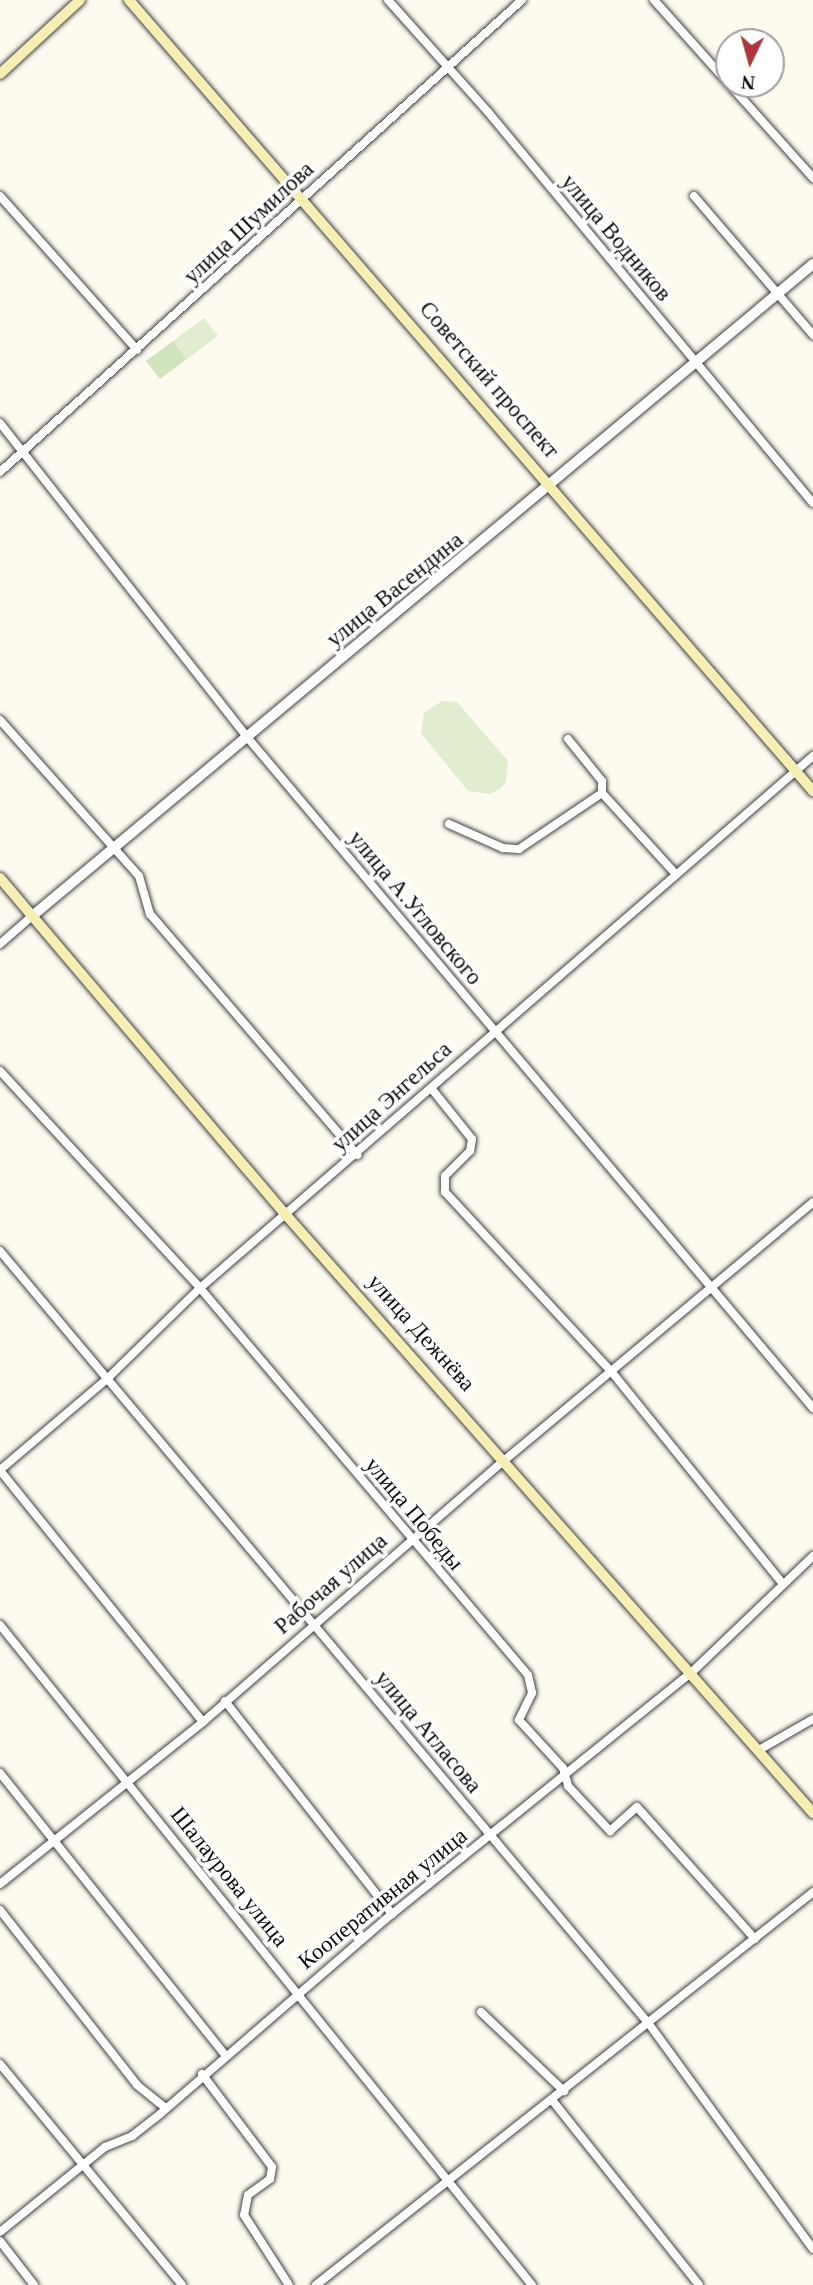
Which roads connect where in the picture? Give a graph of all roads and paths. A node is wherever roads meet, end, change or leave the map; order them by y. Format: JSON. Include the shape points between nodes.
{"nodes":[{"id":1,"x":80,"y":0,"type":"edge"},
{"id":2,"x":129,"y":0,"type":"edge"},
{"id":3,"x":388,"y":0,"type":"edge"},
{"id":4,"x":522,"y":0,"type":"edge"},
{"id":5,"x":654,"y":0,"type":"edge"},
{"id":6,"x":447,"y":68,"type":"junction"},
{"id":7,"x":0,"y":74,"type":"edge"},
{"id":8,"x":813,"y":178,"type":"edge"},
{"id":9,"x":0,"y":196,"type":"edge"},
{"id":10,"x":694,"y":196,"type":"dead end"},
{"id":11,"x":303,"y":199,"type":"junction"},
{"id":12,"x":813,"y":264,"type":"edge"},
{"id":13,"x":778,"y":294,"type":"junction"},
{"id":14,"x":813,"y":335,"type":"edge"},
{"id":15,"x":137,"y":350,"type":"junction"},
{"id":16,"x":695,"y":364,"type":"junction"},
{"id":17,"x":0,"y":423,"type":"edge"},
{"id":18,"x":24,"y":452,"type":"junction"},
{"id":19,"x":0,"y":472,"type":"edge"},
{"id":20,"x":552,"y":486,"type":"junction"},
{"id":21,"x":813,"y":503,"type":"edge"},
{"id":22,"x":0,"y":720,"type":"edge"},
{"id":23,"x":247,"y":737,"type":"junction"},
{"id":24,"x":568,"y":739,"type":"dead end"},
{"id":25,"x":813,"y":756,"type":"edge"},
{"id":26,"x":795,"y":770,"type":"junction"},
{"id":27,"x":813,"y":791,"type":"edge"},
{"id":28,"x":602,"y":793,"type":"junction"},
{"id":29,"x":449,"y":824,"type":"dead end"},
{"id":30,"x":114,"y":848,"type":"junction"},
{"id":31,"x":674,"y":872,"type":"junction"},
{"id":32,"x":0,"y":878,"type":"edge"},
{"id":33,"x":31,"y":917,"type":"junction"},
{"id":34,"x":0,"y":944,"type":"edge"},
{"id":35,"x":495,"y":1032,"type":"junction"},
{"id":36,"x":0,"y":1071,"type":"edge"},
{"id":37,"x":431,"y":1088,"type":"junction"},
{"id":38,"x":357,"y":1155,"type":"junction"},
{"id":39,"x":813,"y":1202,"type":"edge"},
{"id":40,"x":286,"y":1215,"type":"junction"},
{"id":41,"x":0,"y":1251,"type":"edge"},
{"id":42,"x":709,"y":1286,"type":"junction"},
{"id":43,"x":200,"y":1288,"type":"junction"},
{"id":44,"x":611,"y":1371,"type":"junction"},
{"id":45,"x":108,"y":1378,"type":"junction"},
{"id":46,"x":813,"y":1408,"type":"edge"},
{"id":47,"x":506,"y":1459,"type":"junction"},
{"id":48,"x":0,"y":1471,"type":"edge"},
{"id":49,"x":410,"y":1541,"type":"junction"},
{"id":50,"x":813,"y":1556,"type":"edge"},
{"id":51,"x":783,"y":1584,"type":"junction"},
{"id":52,"x":0,"y":1625,"type":"edge"},
{"id":53,"x":313,"y":1625,"type":"junction"},
{"id":54,"x":691,"y":1673,"type":"junction"},
{"id":55,"x":225,"y":1701,"type":"junction"},
{"id":56,"x":813,"y":1719,"type":"edge"},
{"id":57,"x":203,"y":1721,"type":"junction"},
{"id":58,"x":759,"y":1750,"type":"junction"},
{"id":59,"x":0,"y":1773,"type":"edge"},
{"id":60,"x":565,"y":1777,"type":"junction"},
{"id":61,"x":129,"y":1783,"type":"junction"},
{"id":62,"x":813,"y":1813,"type":"edge"},
{"id":63,"x":490,"y":1836,"type":"junction"},
{"id":64,"x":55,"y":1840,"type":"junction"},
{"id":65,"x":0,"y":1884,"type":"edge"},
{"id":66,"x":813,"y":1892,"type":"edge"},
{"id":67,"x":0,"y":1910,"type":"edge"},
{"id":68,"x":392,"y":1914,"type":"junction"},
{"id":69,"x":755,"y":1938,"type":"junction"},
{"id":70,"x":298,"y":1993,"type":"junction"},
{"id":71,"x":481,"y":2012,"type":"dead end"},
{"id":72,"x":649,"y":2024,"type":"junction"},
{"id":73,"x":225,"y":2055,"type":"junction"},
{"id":74,"x":0,"y":2064,"type":"edge"},
{"id":75,"x":202,"y":2074,"type":"junction"},
{"id":76,"x":564,"y":2091,"type":"junction"},
{"id":77,"x":552,"y":2100,"type":"junction"},
{"id":78,"x":165,"y":2108,"type":"junction"},
{"id":79,"x":83,"y":2166,"type":"junction"},
{"id":80,"x":449,"y":2181,"type":"junction"},
{"id":81,"x":0,"y":2232,"type":"edge"},
{"id":82,"x":0,"y":2241,"type":"edge"},
{"id":83,"x":813,"y":2249,"type":"edge"},
{"id":84,"x":34,"y":2285,"type":"edge"},
{"id":85,"x":182,"y":2285,"type":"edge"},
{"id":86,"x":289,"y":2285,"type":"edge"},
{"id":87,"x":316,"y":2285,"type":"edge"},
{"id":88,"x":532,"y":2285,"type":"edge"},
{"id":89,"x":699,"y":2285,"type":"edge"}],
"edges":[{"from":1,"to":7,"type":"main road"},
{"from":2,"to":11,"type":"main road","name":"Советский проспект"},
{"from":3,"to":6,"type":"street","name":"улица Водников"},
{"from":4,"to":6,"type":"street","name":"улица Шумилова"},
{"from":5,"to":8,"type":"street"},
{"from":6,"to":11,"type":"street","name":"улица Шумилова"},
{"from":6,"to":16,"type":"street","name":"улица Водников"},
{"from":9,"to":15,"type":"street"},
{"from":10,"to":13,"type":"street"},
{"from":11,"to":15,"type":"street","name":"улица Шумилова"},
{"from":11,"to":20,"type":"main road","name":"Советский проспект"},
{"from":12,"to":13,"type":"street","name":"улица Васендина"},
{"from":13,"to":14,"type":"street"},
{"from":13,"to":16,"type":"street","name":"улица Васендина"},
{"from":15,"to":18,"type":"street","name":"улица Шумилова"},
{"from":16,"to":20,"type":"street","name":"улица Васендина"},
{"from":16,"to":21,"type":"street","name":"улица Водников"},
{"from":17,"to":18,"type":"street","name":"улица А.Угловского"},
{"from":18,"to":19,"type":"street","name":"улица Шумилова"},
{"from":18,"to":23,"type":"street","name":"улица А.Угловского"},
{"from":20,"to":23,"type":"street","name":"улица Васендина"},
{"from":20,"to":26,"type":"main road","name":"Советский проспект"},
{"from":22,"to":30,"type":"street"},
{"from":23,"to":30,"type":"street","name":"улица Васендина"},
{"from":23,"to":35,"type":"street","name":"улица А.Угловского"},
{"from":24,"to":28,"type":"street","via":[[602,781]]},
{"from":25,"to":26,"type":"street","name":"улица Энгельса"},
{"from":26,"to":27,"type":"main road","name":"Советский проспект"},
{"from":26,"to":31,"type":"street","name":"улица Энгельса"},
{"from":28,"to":29,"type":"street","via":[[519,849],[503,848]]},
{"from":28,"to":31,"type":"street"},
{"from":30,"to":33,"type":"street","name":"улица Васендина"},
{"from":30,"to":38,"type":"street","via":[[139,876],[149,914]]},
{"from":31,"to":35,"type":"street","name":"улица Энгельса"},
{"from":32,"to":33,"type":"main road","name":"улица Дежнёва"},
{"from":33,"to":34,"type":"street","name":"улица Васендина"},
{"from":33,"to":40,"type":"main road","name":"улица Дежнёва"},
{"from":35,"to":37,"type":"street","name":"улица Энгельса"},
{"from":35,"to":42,"type":"street","name":"улица А.Угловского"},
{"from":36,"to":43,"type":"street","name":"улица Победы"},
{"from":37,"to":38,"type":"street","name":"улица Энгельса"},
{"from":37,"to":44,"type":"street","via":[[472,1139],[470,1151],[444,1176],[445,1192]]},
{"from":38,"to":40,"type":"street","name":"улица Энгельса"},
{"from":39,"to":42,"type":"street","name":"Рабочая улица"},
{"from":40,"to":43,"type":"street","name":"улица Энгельса"},
{"from":40,"to":47,"type":"main road","name":"улица Дежнёва"},
{"from":41,"to":45,"type":"street","name":"улица Атласова"},
{"from":42,"to":44,"type":"street","name":"Рабочая улица"},
{"from":42,"to":46,"type":"street","name":"улица А.Угловского"},
{"from":43,"to":45,"type":"street","name":"улица Энгельса"},
{"from":43,"to":49,"type":"street","name":"улица Победы"},
{"from":44,"to":47,"type":"street","name":"Рабочая улица"},
{"from":44,"to":51,"type":"street"},
{"from":45,"to":48,"type":"street","name":"улица Энгельса"},
{"from":45,"to":53,"type":"street","name":"улица Атласова"},
{"from":47,"to":49,"type":"street","name":"Рабочая улица"},
{"from":47,"to":54,"type":"main road","name":"улица Дежнёва"},
{"from":48,"to":57,"type":"street"},
{"from":49,"to":53,"type":"street","name":"Рабочая улица"},
{"from":49,"to":60,"type":"street","name":"улица Победы","via":[[528,1675],[532,1693],[519,1720],[563,1768]]},
{"from":50,"to":51,"type":"street","name":"Кооперативная улица"},
{"from":51,"to":54,"type":"street","name":"Кооперативная улица"},
{"from":52,"to":61,"type":"street","name":"Шалаурова улица"},
{"from":53,"to":55,"type":"street","name":"Рабочая улица"},
{"from":53,"to":63,"type":"street","name":"улица Атласова"},
{"from":54,"to":58,"type":"main road","name":"улица Дежнёва"},
{"from":54,"to":60,"type":"street","name":"Кооперативная улица"},
{"from":55,"to":57,"type":"street","name":"Рабочая улица"},
{"from":55,"to":68,"type":"street"},
{"from":56,"to":58,"type":"street"},
{"from":57,"to":61,"type":"street","name":"Рабочая улица"},
{"from":58,"to":62,"type":"main road","name":"улица Дежнёва"},
{"from":59,"to":64,"type":"street"},
{"from":60,"to":63,"type":"street","name":"Кооперативная улица"},
{"from":60,"to":69,"type":"street","name":"улица Победы","via":[[610,1831],[636,1807]]},
{"from":61,"to":64,"type":"street","name":"Рабочая улица"},
{"from":61,"to":70,"type":"street","name":"Шалаурова улица"},
{"from":63,"to":68,"type":"street","name":"Кооперативная улица"},
{"from":63,"to":72,"type":"street","name":"улица Атласова"},
{"from":64,"to":65,"type":"street","name":"Рабочая улица"},
{"from":64,"to":73,"type":"street"},
{"from":66,"to":69,"type":"street"},
{"from":67,"to":78,"type":"street","via":[[137,2085]]},
{"from":68,"to":70,"type":"street","name":"Кооперативная улица"},
{"from":69,"to":72,"type":"street"},
{"from":70,"to":73,"type":"street","name":"Кооперативная улица"},
{"from":70,"to":80,"type":"street","name":"Шалаурова улица"},
{"from":71,"to":76,"type":"street"},
{"from":72,"to":76,"type":"street"},
{"from":72,"to":83,"type":"street","name":"улица Атласова"},
{"from":73,"to":75,"type":"street","name":"Кооперативная улица"},
{"from":74,"to":79,"type":"street"},
{"from":75,"to":78,"type":"street","name":"Кооперативная улица"},
{"from":75,"to":86,"type":"street","via":[[272,2166],[270,2179],[248,2195],[244,2215]]},
{"from":76,"to":77,"type":"street"},
{"from":77,"to":80,"type":"street"},
{"from":77,"to":89,"type":"street"},
{"from":78,"to":79,"type":"street","name":"Кооперативная улица","via":[[132,2136],[105,2147]]},
{"from":79,"to":81,"type":"street","name":"Кооперативная улица"},
{"from":79,"to":85,"type":"street"},
{"from":80,"to":87,"type":"street"},
{"from":80,"to":88,"type":"street","name":"Шалаурова улица"},
{"from":82,"to":84,"type":"street"}]}
